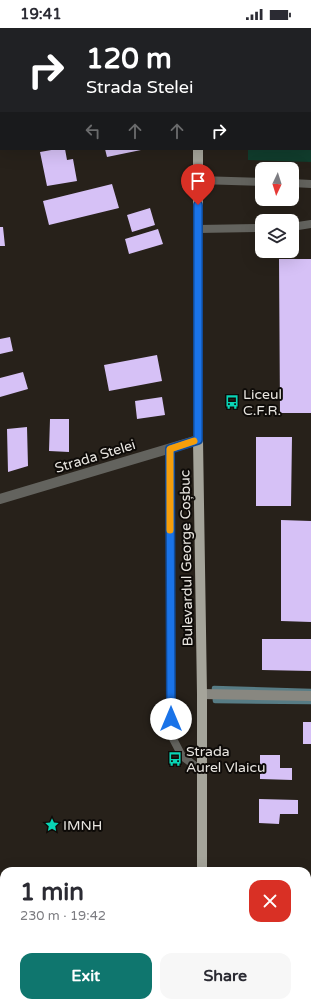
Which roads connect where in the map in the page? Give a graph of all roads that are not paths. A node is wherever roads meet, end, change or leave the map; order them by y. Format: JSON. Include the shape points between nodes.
{"nodes":[{"id":1,"x":198,"y":150,"type":"edge"},
{"id":2,"x":198,"y":180,"type":"junction"},
{"id":3,"x":255,"y":182,"type":"edge"},
{"id":4,"x":299,"y":183,"type":"edge"},
{"id":5,"x":311,"y":184,"type":"edge"},
{"id":6,"x":311,"y":224,"type":"edge"},
{"id":7,"x":299,"y":226,"type":"edge"},
{"id":8,"x":255,"y":228,"type":"edge"},
{"id":9,"x":198,"y":229,"type":"junction"},
{"id":10,"x":198,"y":440,"type":"junction"},
{"id":11,"x":170,"y":449,"type":"junction"},
{"id":12,"x":0,"y":499,"type":"edge"},
{"id":13,"x":202,"y":694,"type":"junction"},
{"id":14,"x":311,"y":696,"type":"edge"},
{"id":15,"x":202,"y":771,"type":"junction"},
{"id":16,"x":202,"y":867,"type":"edge"}],
"edges":[{"from":1,"to":2,"type":"main road","name":"Bulevardul George Coșbuc"},
{"from":2,"to":3,"type":"lane"},
{"from":2,"to":9,"type":"main road","name":"Bulevardul George Coșbuc"},
{"from":4,"to":5,"type":"lane"},
{"from":6,"to":7,"type":"lane"},
{"from":8,"to":9,"type":"lane"},
{"from":9,"to":10,"type":"main road","name":"Bulevardul George Coșbuc"},
{"from":10,"to":11,"type":"street","name":"Strada Stelei"},
{"from":10,"to":13,"type":"main road","name":"Bulevardul George Coșbuc"},
{"from":11,"to":12,"type":"street","name":"Strada Stelei"},
{"from":11,"to":15,"type":"lane","via":[[171,735],[182,756]]},
{"from":13,"to":14,"type":"main road"},
{"from":13,"to":15,"type":"main road","name":"Bulevardul George Coșbuc"},
{"from":15,"to":16,"type":"main road","name":"Bulevardul George Coșbuc"}]}
